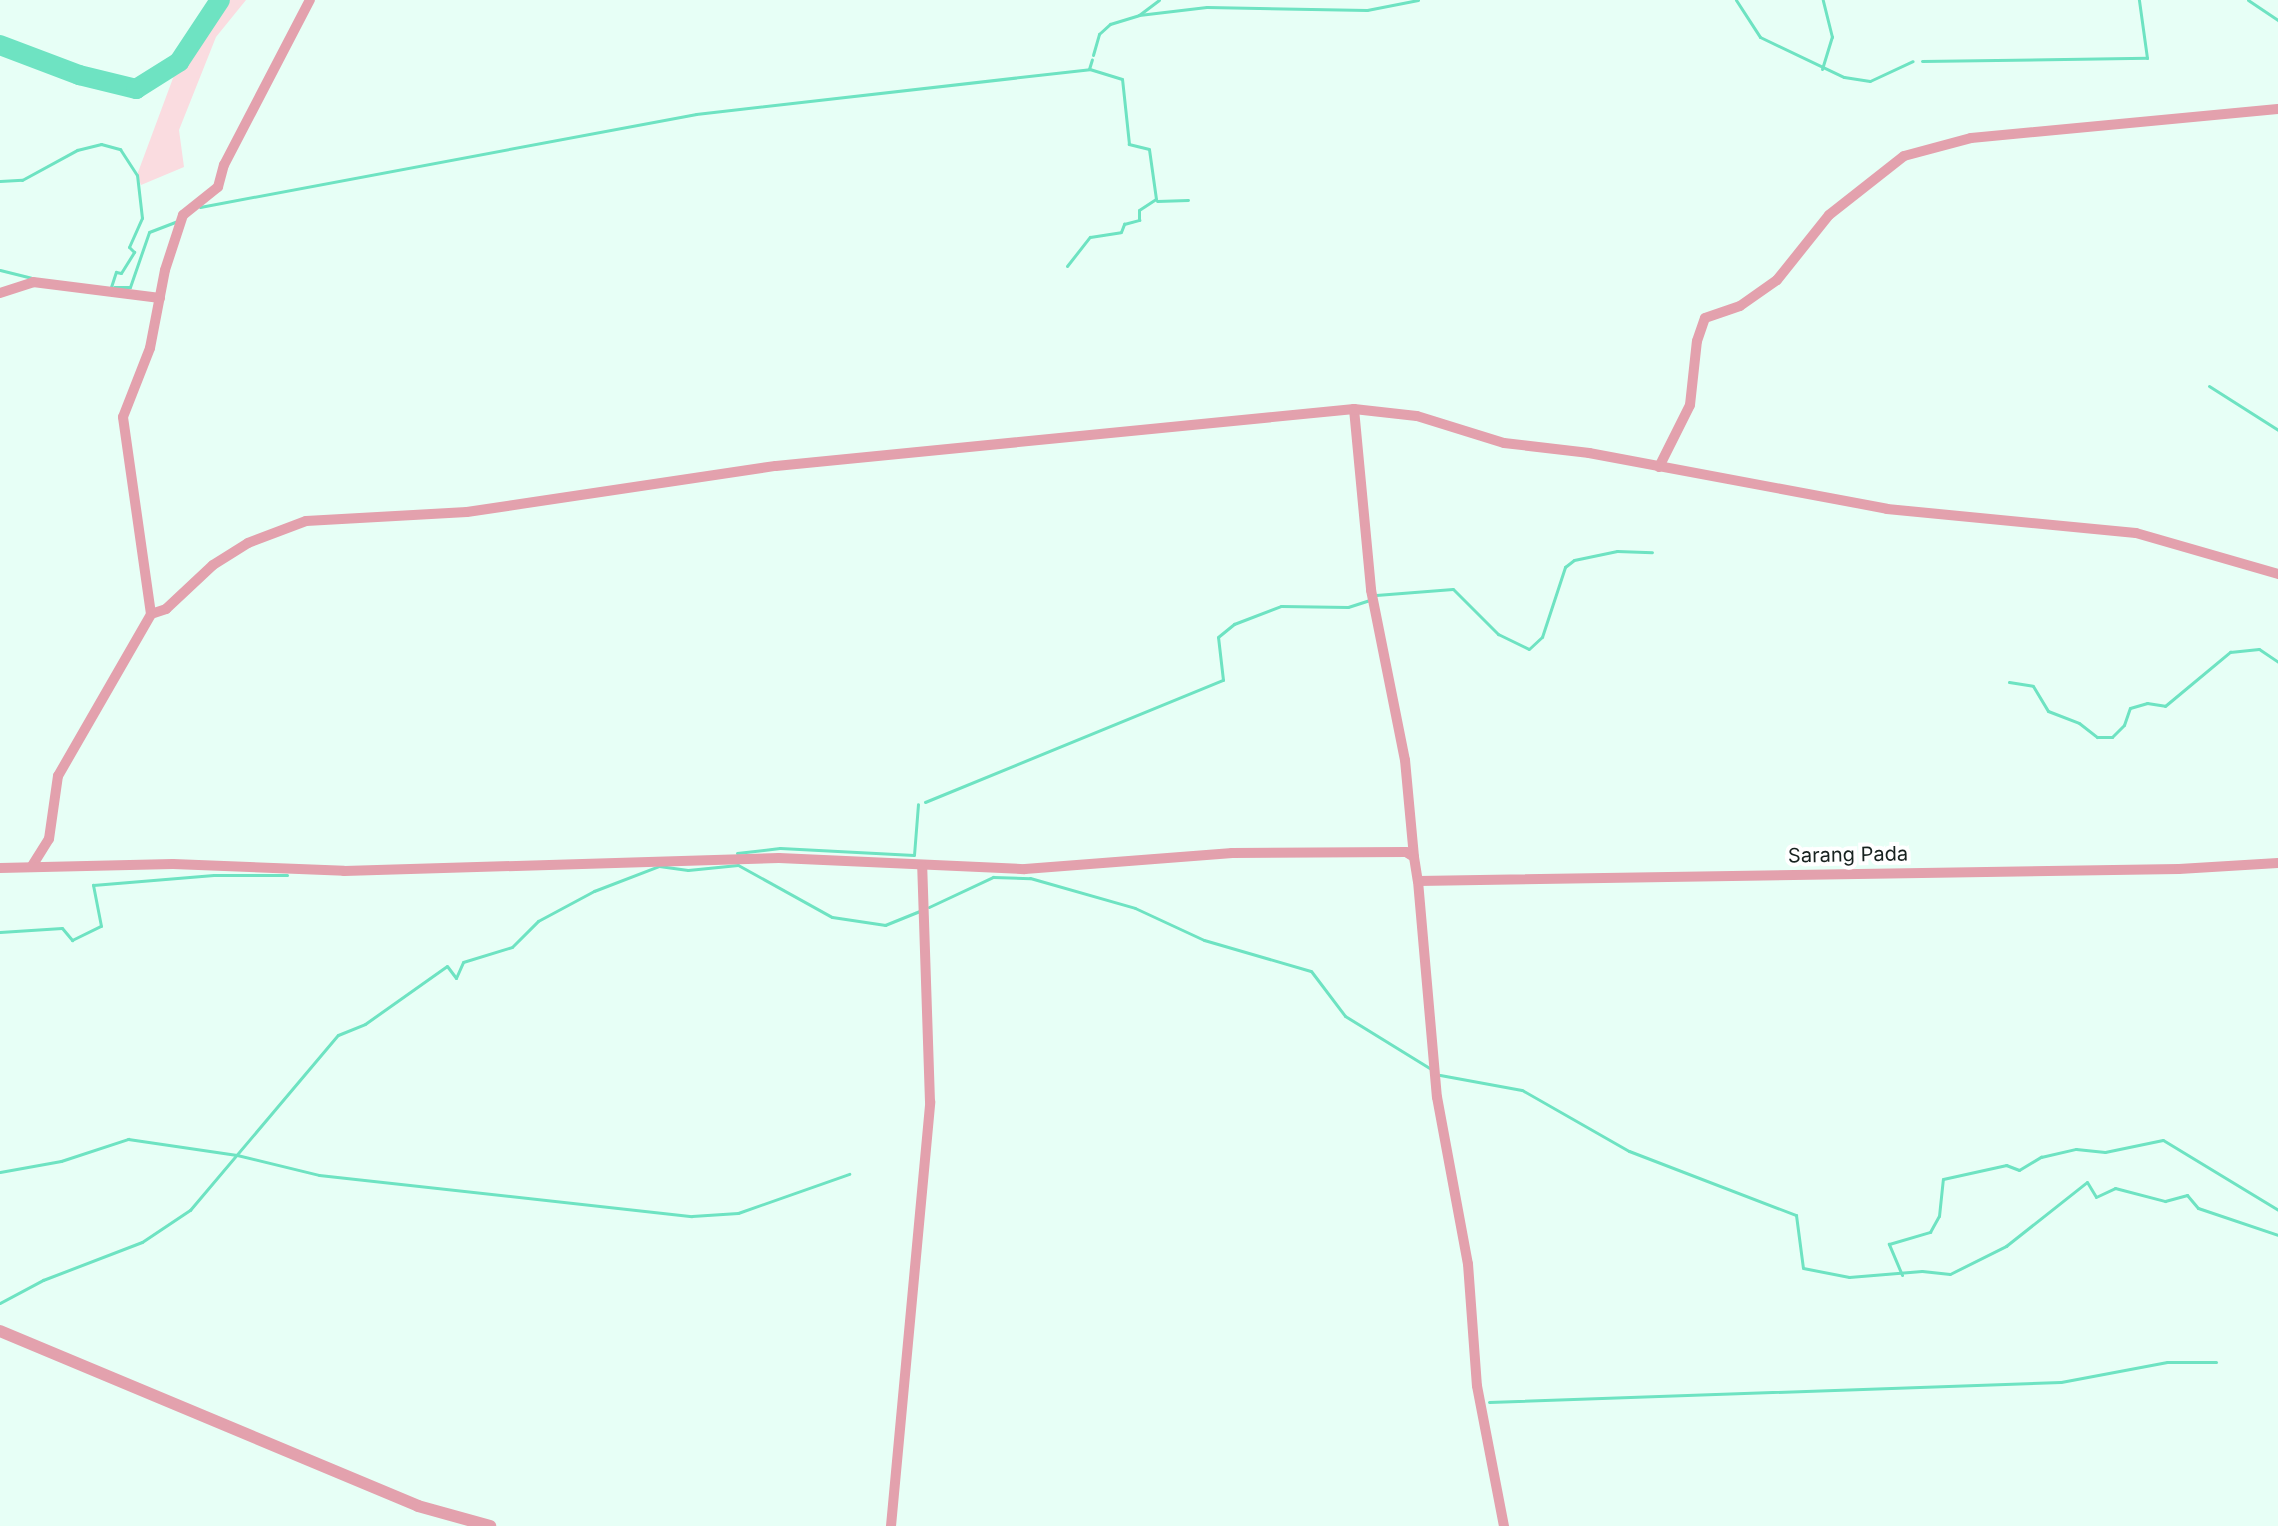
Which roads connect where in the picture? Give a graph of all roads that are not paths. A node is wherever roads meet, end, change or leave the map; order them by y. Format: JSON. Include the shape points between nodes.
{"nodes":[{"id":1,"x":310,"y":0,"type":"edge"},
{"id":2,"x":2278,"y":109,"type":"edge"},
{"id":3,"x":0,"y":293,"type":"edge"},
{"id":4,"x":160,"y":298,"type":"junction"},
{"id":5,"x":1354,"y":409,"type":"junction"},
{"id":6,"x":1659,"y":467,"type":"junction"},
{"id":7,"x":2278,"y":574,"type":"edge"},
{"id":8,"x":151,"y":614,"type":"junction"},
{"id":9,"x":1414,"y":857,"type":"junction"},
{"id":10,"x":2278,"y":863,"type":"edge"},
{"id":11,"x":32,"y":866,"type":"junction"},
{"id":12,"x":922,"y":866,"type":"junction"},
{"id":13,"x":0,"y":868,"type":"edge"},
{"id":14,"x":1418,"y":881,"type":"junction"},
{"id":15,"x":0,"y":1331,"type":"edge"},
{"id":16,"x":490,"y":1526,"type":"edge"},
{"id":17,"x":891,"y":1526,"type":"edge"},
{"id":18,"x":1504,"y":1526,"type":"edge"}],
"edges":[{"from":1,"to":4,"type":"street","via":[[224,165],[218,187],[183,215]]},
{"from":2,"to":6,"type":"street","via":[[1971,138],[1904,156],[1829,215],[1777,280],[1740,306],[1705,318],[1690,405]]},
{"from":3,"to":4,"type":"street","via":[[33,282]]},
{"from":4,"to":8,"type":"street","via":[[150,348],[123,417]]},
{"from":5,"to":6,"type":"street","via":[[1417,416],[1504,443]]},
{"from":5,"to":8,"type":"street","via":[[762,467],[467,512],[306,521],[248,543],[213,565],[166,609]]},
{"from":5,"to":9,"type":"street","via":[[1371,590],[1405,760]]},
{"from":6,"to":7,"type":"street","via":[[1887,509],[2136,533]]},
{"from":8,"to":11,"type":"street","via":[[58,776],[49,839]]},
{"from":9,"to":12,"type":"street","via":[[1406,852],[1232,853],[1025,869]]},
{"from":9,"to":14,"type":"street"},
{"from":10,"to":14,"type":"street","name":"Sarang Pada"},
{"from":11,"to":12,"type":"street","via":[[173,864],[344,871],[779,858]]},
{"from":11,"to":13,"type":"street"},
{"from":12,"to":17,"type":"street","via":[[930,1102]]},
{"from":14,"to":18,"type":"street","via":[[1437,1097],[1468,1264],[1477,1386]]},
{"from":15,"to":16,"type":"street","via":[[418,1506]]}]}
